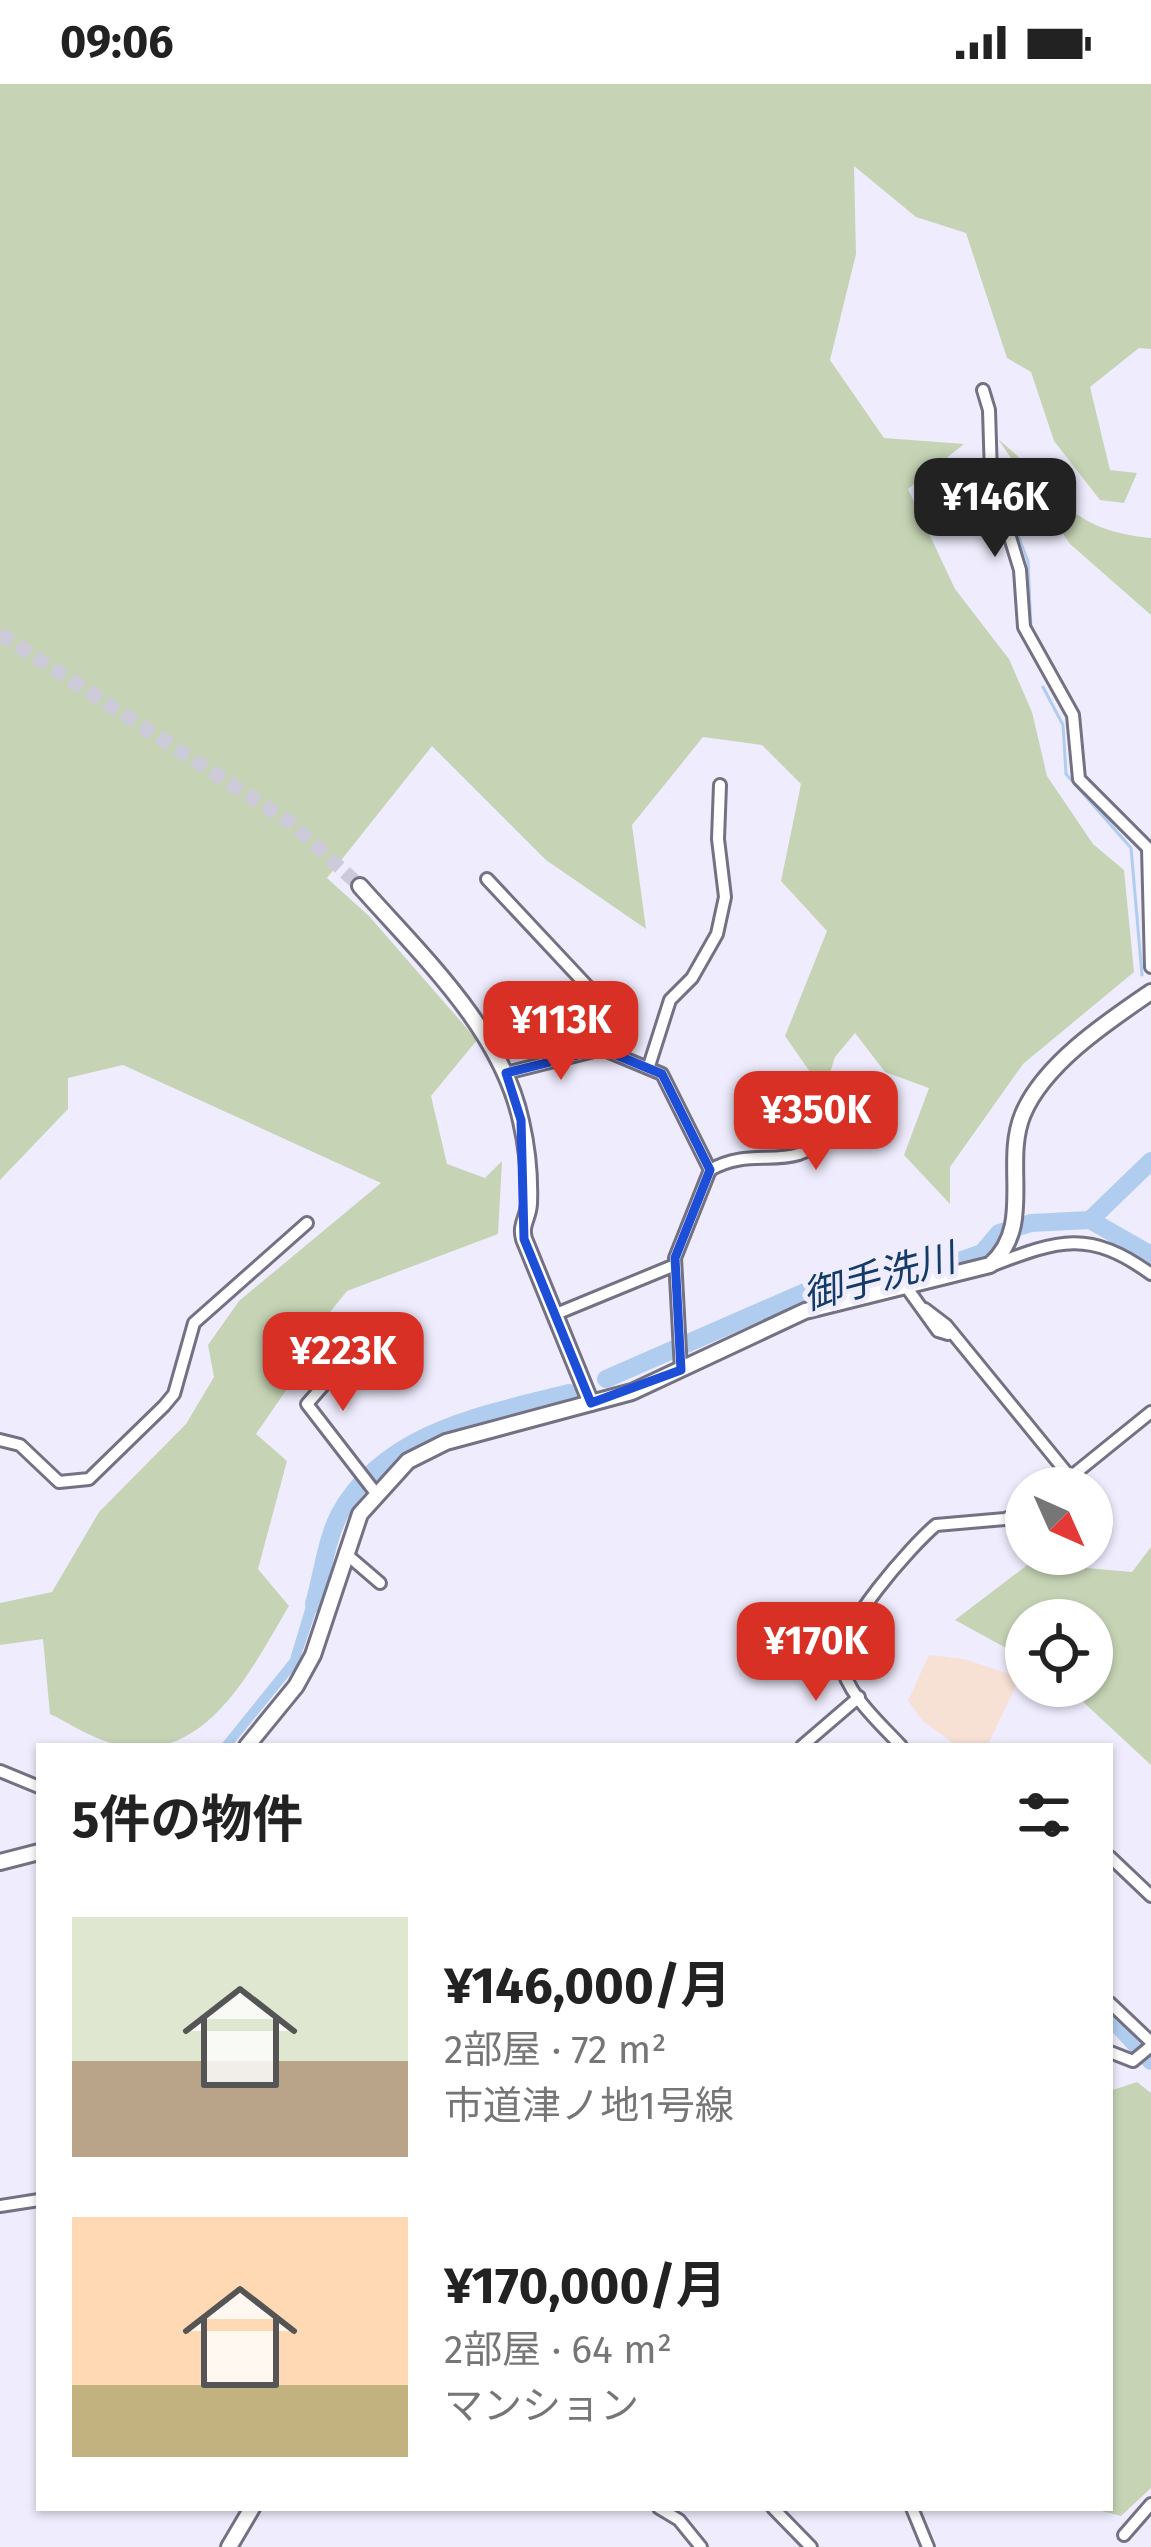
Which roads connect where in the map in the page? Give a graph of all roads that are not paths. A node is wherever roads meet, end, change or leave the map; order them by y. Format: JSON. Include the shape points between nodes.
{"nodes":[{"id":1,"x":982,"y":390,"type":"dead end"},
{"id":2,"x":720,"y":785,"type":"dead end"},
{"id":3,"x":487,"y":879,"type":"dead end"},
{"id":4,"x":360,"y":886,"type":"tunnel mouth"},
{"id":5,"x":1151,"y":967,"type":"edge"},
{"id":6,"x":1151,"y":992,"type":"edge"},
{"id":7,"x":602,"y":1049,"type":"junction"},
{"id":8,"x":649,"y":1066,"type":"junction"},
{"id":9,"x":506,"y":1073,"type":"junction"},
{"id":10,"x":836,"y":1093,"type":"dead end"},
{"id":11,"x":710,"y":1169,"type":"junction"},
{"id":12,"x":307,"y":1223,"type":"dead end"},
{"id":13,"x":675,"y":1264,"type":"junction"},
{"id":14,"x":990,"y":1265,"type":"junction"},
{"id":15,"x":1151,"y":1274,"type":"edge"},
{"id":16,"x":907,"y":1288,"type":"junction"},
{"id":17,"x":556,"y":1314,"type":"junction"},
{"id":18,"x":350,"y":1355,"type":"dead end"},
{"id":19,"x":680,"y":1365,"type":"junction"},
{"id":20,"x":591,"y":1403,"type":"junction"},
{"id":21,"x":1151,"y":1412,"type":"edge"},
{"id":22,"x":0,"y":1440,"type":"edge"},
{"id":23,"x":1062,"y":1467,"type":"edge"},
{"id":24,"x":1084,"y":1467,"type":"edge"},
{"id":25,"x":372,"y":1488,"type":"junction"},
{"id":26,"x":1005,"y":1519,"type":"edge"},
{"id":27,"x":345,"y":1553,"type":"junction"},
{"id":28,"x":380,"y":1583,"type":"dead end"},
{"id":29,"x":859,"y":1697,"type":"junction"},
{"id":30,"x":249,"y":1743,"type":"edge"},
{"id":31,"x":805,"y":1743,"type":"edge"},
{"id":32,"x":899,"y":1743,"type":"edge"},
{"id":33,"x":0,"y":1771,"type":"edge"},
{"id":34,"x":36,"y":1786,"type":"edge"},
{"id":35,"x":36,"y":1853,"type":"edge"},
{"id":36,"x":1113,"y":1861,"type":"edge"},
{"id":37,"x":0,"y":1862,"type":"edge"},
{"id":38,"x":1151,"y":1896,"type":"edge"},
{"id":39,"x":1113,"y":2007,"type":"edge"},
{"id":40,"x":1148,"y":2048,"type":"edge"},
{"id":41,"x":1113,"y":2054,"type":"edge"},
{"id":42,"x":36,"y":2200,"type":"edge"},
{"id":43,"x":0,"y":2206,"type":"edge"},
{"id":44,"x":1151,"y":2504,"type":"edge"},
{"id":45,"x":250,"y":2511,"type":"edge"},
{"id":46,"x":664,"y":2511,"type":"edge"},
{"id":47,"x":775,"y":2511,"type":"edge"},
{"id":48,"x":913,"y":2511,"type":"edge"},
{"id":49,"x":1124,"y":2536,"type":"dead end"},
{"id":50,"x":229,"y":2547,"type":"edge"},
{"id":51,"x":701,"y":2547,"type":"edge"},
{"id":52,"x":811,"y":2547,"type":"edge"},
{"id":53,"x":928,"y":2547,"type":"edge"}],
"edges":[{"from":1,"to":5,"type":"street","via":[[992,475],[1020,570],[1022,619],[1073,715],[1079,779],[1148,848]]},
{"from":2,"to":8,"type":"street","via":[[725,897],[717,934],[670,1000]]},
{"from":3,"to":7,"type":"street","via":[[589,988],[601,1012]]},
{"from":4,"to":9,"type":"main road"},
{"from":6,"to":14,"type":"main road","via":[[1030,1100],[1017,1131],[1016,1211],[1004,1250]]},
{"from":7,"to":8,"type":"street"},
{"from":7,"to":9,"type":"street"},
{"from":8,"to":11,"type":"street","via":[[662,1074]]},
{"from":9,"to":17,"type":"main road","via":[[524,1137],[529,1206],[521,1227]]},
{"from":10,"to":11,"type":"street","via":[[831,1130],[802,1155],[748,1154]]},
{"from":11,"to":13,"type":"street"},
{"from":12,"to":22,"type":"street","via":[[194,1323],[174,1394],[89,1479],[59,1481],[20,1444]]},
{"from":13,"to":17,"type":"street"},
{"from":13,"to":19,"type":"street"},
{"from":14,"to":15,"type":"street","via":[[1070,1240],[1104,1247]]},
{"from":14,"to":16,"type":"main road"},
{"from":16,"to":19,"type":"main road","via":[[805,1311]]},
{"from":16,"to":23,"type":"street"},
{"from":17,"to":20,"type":"main road"},
{"from":18,"to":25,"type":"street","via":[[307,1404]]},
{"from":19,"to":20,"type":"main road"},
{"from":20,"to":25,"type":"main road","via":[[446,1442]]},
{"from":21,"to":24,"type":"street"},
{"from":25,"to":27,"type":"main road"},
{"from":26,"to":29,"type":"street","via":[[936,1525],[917,1541],[846,1641],[841,1665]]},
{"from":27,"to":28,"type":"street"},
{"from":27,"to":30,"type":"main road","via":[[308,1666]]},
{"from":29,"to":31,"type":"street"},
{"from":29,"to":32,"type":"street"},
{"from":33,"to":34,"type":"street"},
{"from":35,"to":37,"type":"main road"},
{"from":36,"to":38,"type":"street"},
{"from":39,"to":40,"type":"street"},
{"from":40,"to":41,"type":"street","via":[[1128,2062]]},
{"from":42,"to":43,"type":"street"},
{"from":44,"to":49,"type":"street"},
{"from":45,"to":50,"type":"main road"},
{"from":46,"to":51,"type":"street"},
{"from":47,"to":52,"type":"street"},
{"from":48,"to":53,"type":"street"}]}
